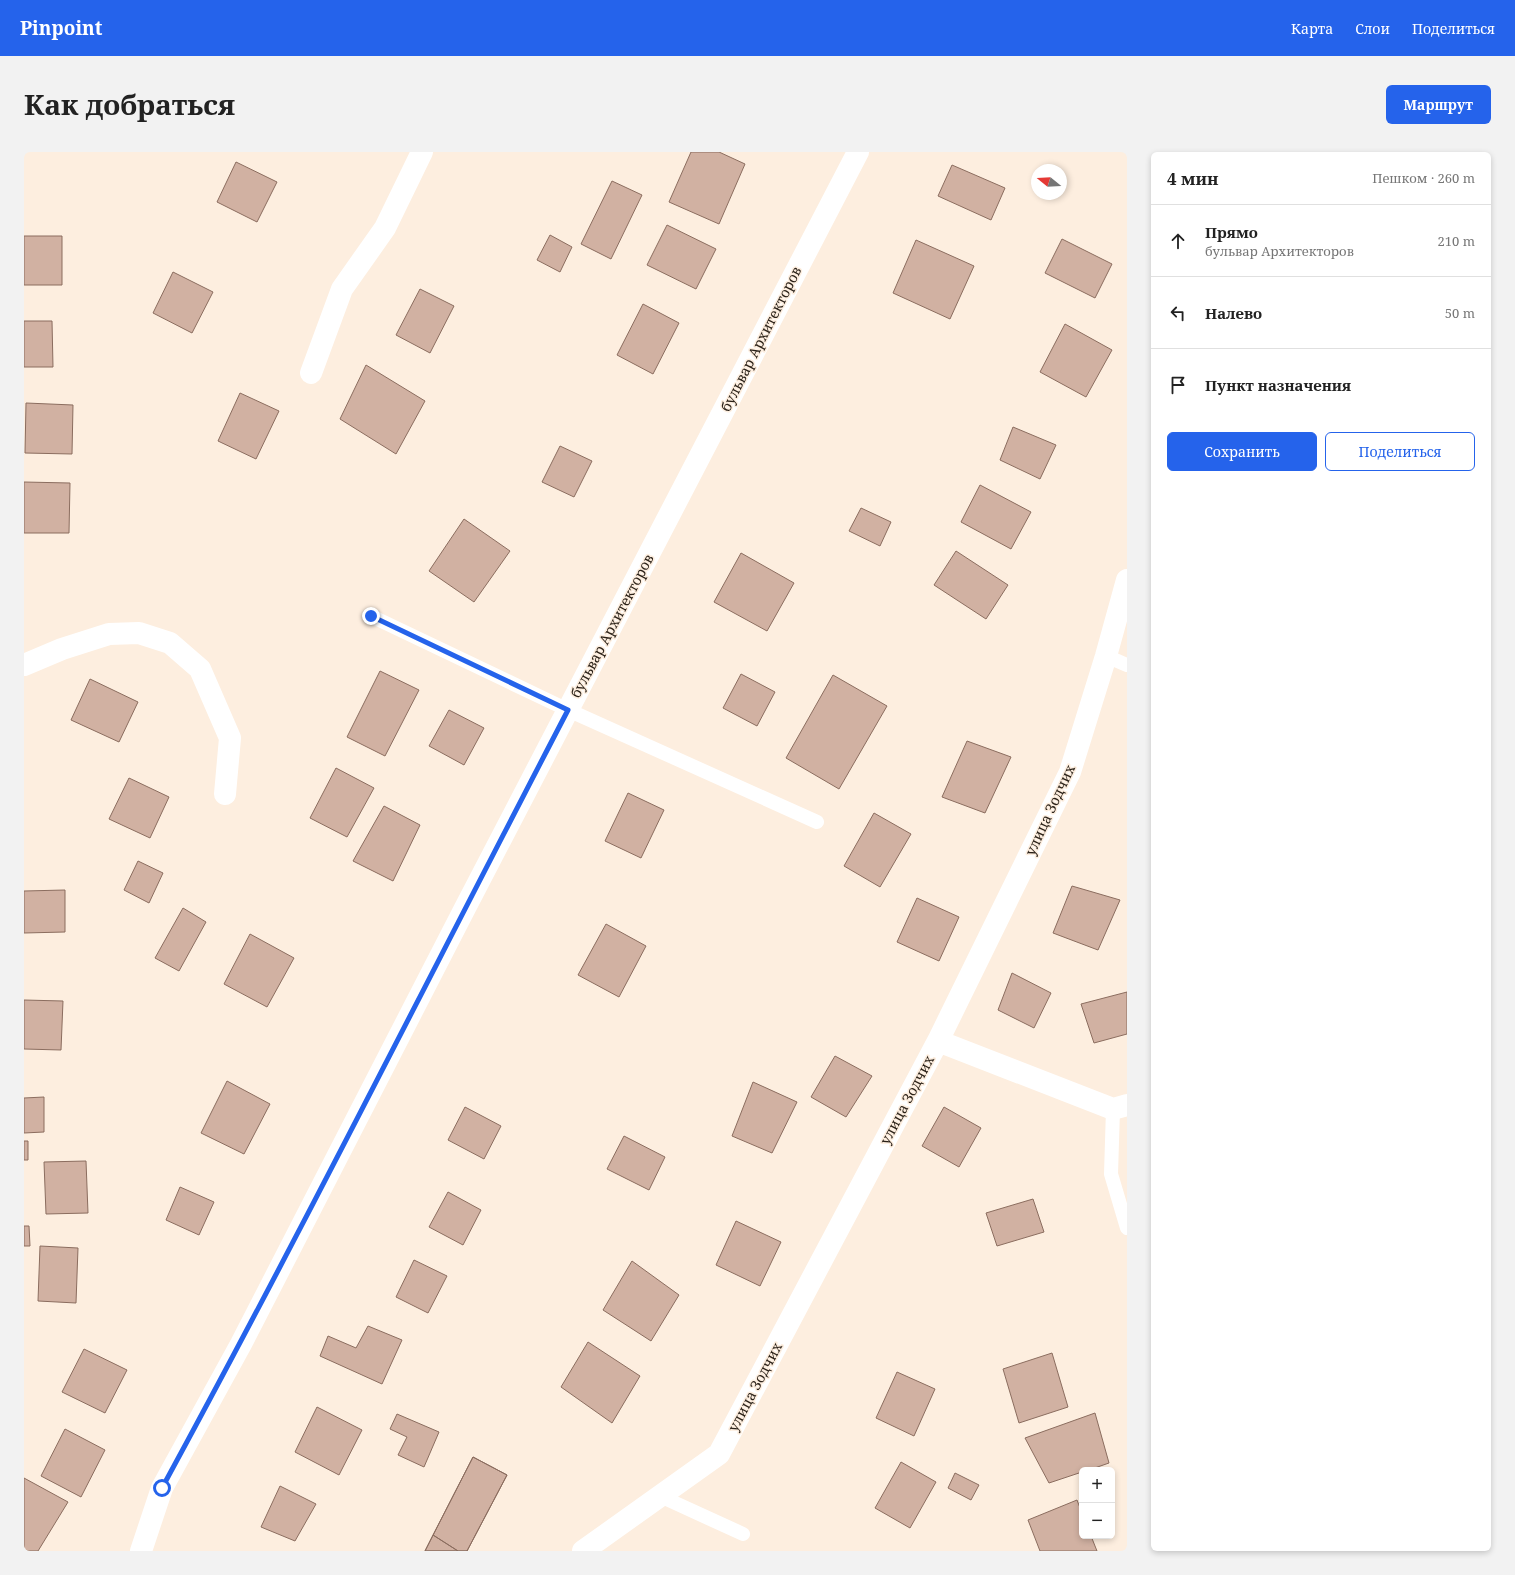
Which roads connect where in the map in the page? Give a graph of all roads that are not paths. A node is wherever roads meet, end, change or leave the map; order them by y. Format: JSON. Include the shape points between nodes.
{"nodes":[{"id":1,"x":422,"y":152,"type":"edge"},
{"id":2,"x":858,"y":152,"type":"edge"},
{"id":3,"x":311,"y":373,"type":"dead end"},
{"id":4,"x":1127,"y":580,"type":"edge"},
{"id":5,"x":371,"y":616,"type":"dead end"},
{"id":6,"x":1106,"y":656,"type":"junction"},
{"id":7,"x":24,"y":665,"type":"edge"},
{"id":8,"x":1127,"y":665,"type":"edge"},
{"id":9,"x":568,"y":710,"type":"junction"},
{"id":10,"x":225,"y":794,"type":"dead end"},
{"id":11,"x":817,"y":822,"type":"dead end"},
{"id":12,"x":938,"y":1041,"type":"junction"},
{"id":13,"x":1120,"y":1107,"type":"edge"},
{"id":14,"x":1127,"y":1228,"type":"edge"},
{"id":15,"x":660,"y":1496,"type":"junction"},
{"id":16,"x":743,"y":1534,"type":"dead end"},
{"id":17,"x":141,"y":1551,"type":"edge"},
{"id":18,"x":583,"y":1551,"type":"edge"}],
"edges":[{"from":1,"to":3,"type":"street","via":[[384,228],[342,289]]},
{"from":2,"to":9,"type":"street","name":"бульвар Архитекторов"},
{"from":4,"to":6,"type":"street","name":"улица Зодчих"},
{"from":5,"to":9,"type":"lane"},
{"from":6,"to":8,"type":"lane"},
{"from":6,"to":12,"type":"street","name":"улица Зодчих","via":[[1070,772]]},
{"from":7,"to":10,"type":"street","via":[[62,649],[109,634],[139,633],[170,643],[200,669],[230,738]]},
{"from":9,"to":11,"type":"lane"},
{"from":9,"to":17,"type":"street","name":"бульвар Архитекторов","via":[[241,1344],[162,1488]]},
{"from":12,"to":13,"type":"street"},
{"from":12,"to":15,"type":"street","name":"улица Зодчих","via":[[719,1454]]},
{"from":13,"to":14,"type":"lane","via":[[1111,1174]]},
{"from":15,"to":16,"type":"lane"},
{"from":15,"to":18,"type":"street","name":"улица Зодчих"}]}
